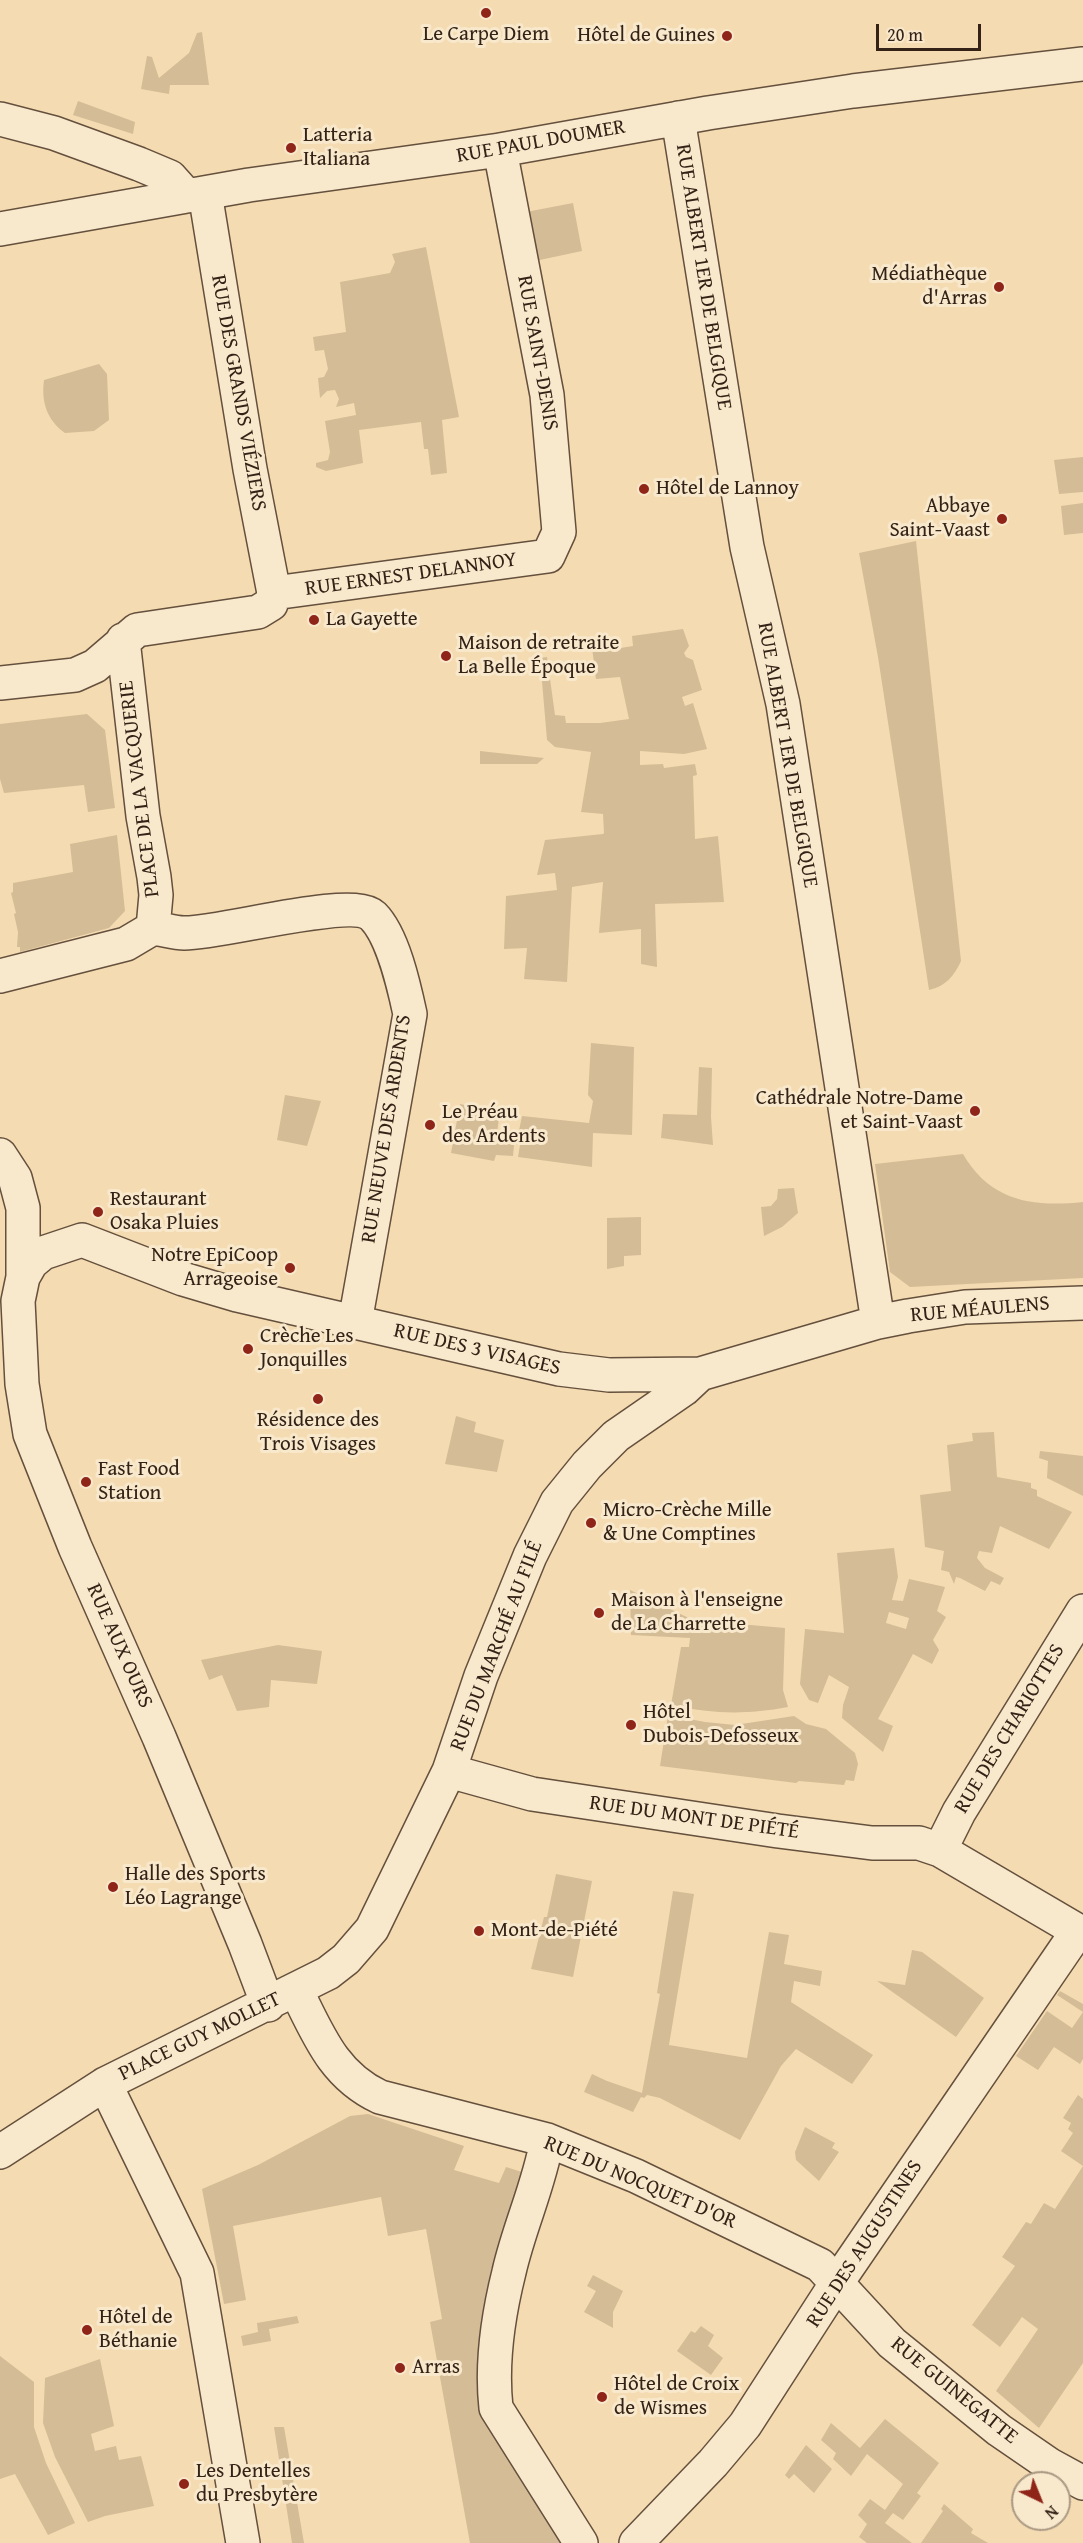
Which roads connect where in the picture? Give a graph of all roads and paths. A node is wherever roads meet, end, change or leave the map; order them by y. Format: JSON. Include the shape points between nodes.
{"nodes":[{"id":1,"x":1083,"y":63,"type":"edge"},
{"id":2,"x":678,"y":118,"type":"junction"},
{"id":3,"x":0,"y":119,"type":"edge"},
{"id":4,"x":500,"y":150,"type":"junction"},
{"id":5,"x":196,"y":195,"type":"junction"},
{"id":6,"x":0,"y":229,"type":"edge"},
{"id":7,"x":548,"y":556,"type":"joint"},
{"id":8,"x":274,"y":593,"type":"junction"},
{"id":9,"x":123,"y":640,"type":"junction"},
{"id":10,"x":0,"y":683,"type":"edge"},
{"id":11,"x":364,"y":910,"type":"joint"},
{"id":12,"x":153,"y":928,"type":"junction"},
{"id":13,"x":0,"y":976,"type":"edge"},
{"id":14,"x":8,"y":1167,"type":"edge"},
{"id":15,"x":23,"y":1277,"type":"junction"},
{"id":16,"x":1083,"y":1303,"type":"edge"},
{"id":17,"x":355,"y":1322,"type":"junction"},
{"id":18,"x":878,"y":1322,"type":"junction"},
{"id":19,"x":700,"y":1374,"type":"junction"},
{"id":20,"x":1083,"y":1611,"type":"edge"},
{"id":21,"x":449,"y":1771,"type":"junction"},
{"id":22,"x":940,"y":1850,"type":"junction"},
{"id":23,"x":1080,"y":1933,"type":"edge"},
{"id":24,"x":282,"y":1998,"type":"junction"},
{"id":25,"x":105,"y":2084,"type":"junction"},
{"id":26,"x":361,"y":2088,"type":"joint"},
{"id":27,"x":547,"y":2140,"type":"junction"},
{"id":28,"x":0,"y":2152,"type":"edge"},
{"id":29,"x":836,"y":2284,"type":"junction"},
{"id":30,"x":1083,"y":2483,"type":"edge"},
{"id":31,"x":644,"y":2540,"type":"edge"},
{"id":32,"x":243,"y":2543,"type":"edge"},
{"id":33,"x":581,"y":2543,"type":"edge"}],
"edges":[{"from":1,"to":2,"type":"street","name":"RUE PAUL DOUMER","via":[[853,90]]},
{"from":2,"to":4,"type":"street","name":"RUE PAUL DOUMER"},
{"from":2,"to":18,"type":"street","name":"RUE ALBERT 1ER DE BELGIQUE","via":[[747,547],[783,704]]},
{"from":3,"to":5,"type":"street","via":[[54,133],[140,164],[170,177]]},
{"from":4,"to":5,"type":"street","name":"RUE PAUL DOUMER"},
{"from":4,"to":7,"type":"street","name":"RUE SAINT-DENIS","via":[[547,395],[560,532]]},
{"from":5,"to":6,"type":"street","name":"RUE PAUL DOUMER"},
{"from":5,"to":8,"type":"street","name":"RUE DES GRANDS VIÉZIERS"},
{"from":7,"to":8,"type":"street","name":"RUE ERNEST DELANNOY"},
{"from":8,"to":9,"type":"street","via":[[271,604],[258,612],[136,630]]},
{"from":9,"to":10,"type":"street","via":[[95,666],[75,675]]},
{"from":9,"to":12,"type":"street","name":"PLACE DE LA VACQUERIE","via":[[156,895]]},
{"from":11,"to":12,"type":"street","name":"PLACE DE LA VACQUERIE","via":[[330,911],[184,933]]},
{"from":11,"to":17,"type":"street","name":"RUE NEUVE DES ARDENTS","via":[[384,930],[410,1014]]},
{"from":12,"to":13,"type":"street","via":[[126,944]]},
{"from":14,"to":15,"type":"street","name":"RUE AUX OURS","via":[[23,1208]]},
{"from":15,"to":17,"type":"street","name":"RUE DES 3 VISAGES","via":[[43,1253],[82,1240],[183,1279]]},
{"from":15,"to":24,"type":"street","name":"RUE AUX OURS","via":[[18,1300],[22,1384],[30,1434],[245,1944]]},
{"from":16,"to":18,"type":"street","name":"RUE MÉAULENS","via":[[966,1307]]},
{"from":17,"to":19,"type":"street","name":"RUE DES 3 VISAGES","via":[[580,1373]]},
{"from":18,"to":19,"type":"street","name":"RUE DES 3 VISAGES"},
{"from":19,"to":21,"type":"street","name":"RUE DU MARCHÉ AU FILÉ","via":[[616,1436],[557,1502],[530,1556],[481,1676]]},
{"from":20,"to":22,"type":"street","name":"RUE DES CHARIOTTES","via":[[959,1812]]},
{"from":21,"to":22,"type":"street","name":"RUE DU MONT DE PIÉTÉ","via":[[532,1794],[872,1843],[919,1843]]},
{"from":21,"to":24,"type":"street","name":"RUE DU MARCHÉ AU FILÉ","via":[[372,1929],[328,1973]]},
{"from":22,"to":23,"type":"street","name":"RUE DU MONT DE PIÉTÉ"},
{"from":23,"to":29,"type":"street","name":"RUE DES AUGUSTINES"},
{"from":24,"to":25,"type":"street","name":"PLACE GUY MOLLET"},
{"from":24,"to":26,"type":"street","name":"RUE AUX OURS","via":[[324,2045],[340,2070]]},
{"from":25,"to":28,"type":"street","name":"PLACE GUY MOLLET"},
{"from":25,"to":32,"type":"street","name":"PLACE GUY MOLLET","via":[[197,2273]]},
{"from":26,"to":27,"type":"street","name":"RUE DU NOCQUET D'OR","via":[[380,2097]]},
{"from":27,"to":29,"type":"street","name":"RUE DU NOCQUET D'OR","via":[[636,2176],[811,2260]]},
{"from":27,"to":33,"type":"street","via":[[541,2172],[509,2271],[496,2344],[495,2397],[496,2408]]},
{"from":29,"to":30,"type":"street","name":"RUE GUINEGATTE","via":[[892,2343],[990,2423],[1043,2461]]},
{"from":29,"to":31,"type":"street","name":"RUE DES AUGUSTINES","via":[[745,2425]]}]}
